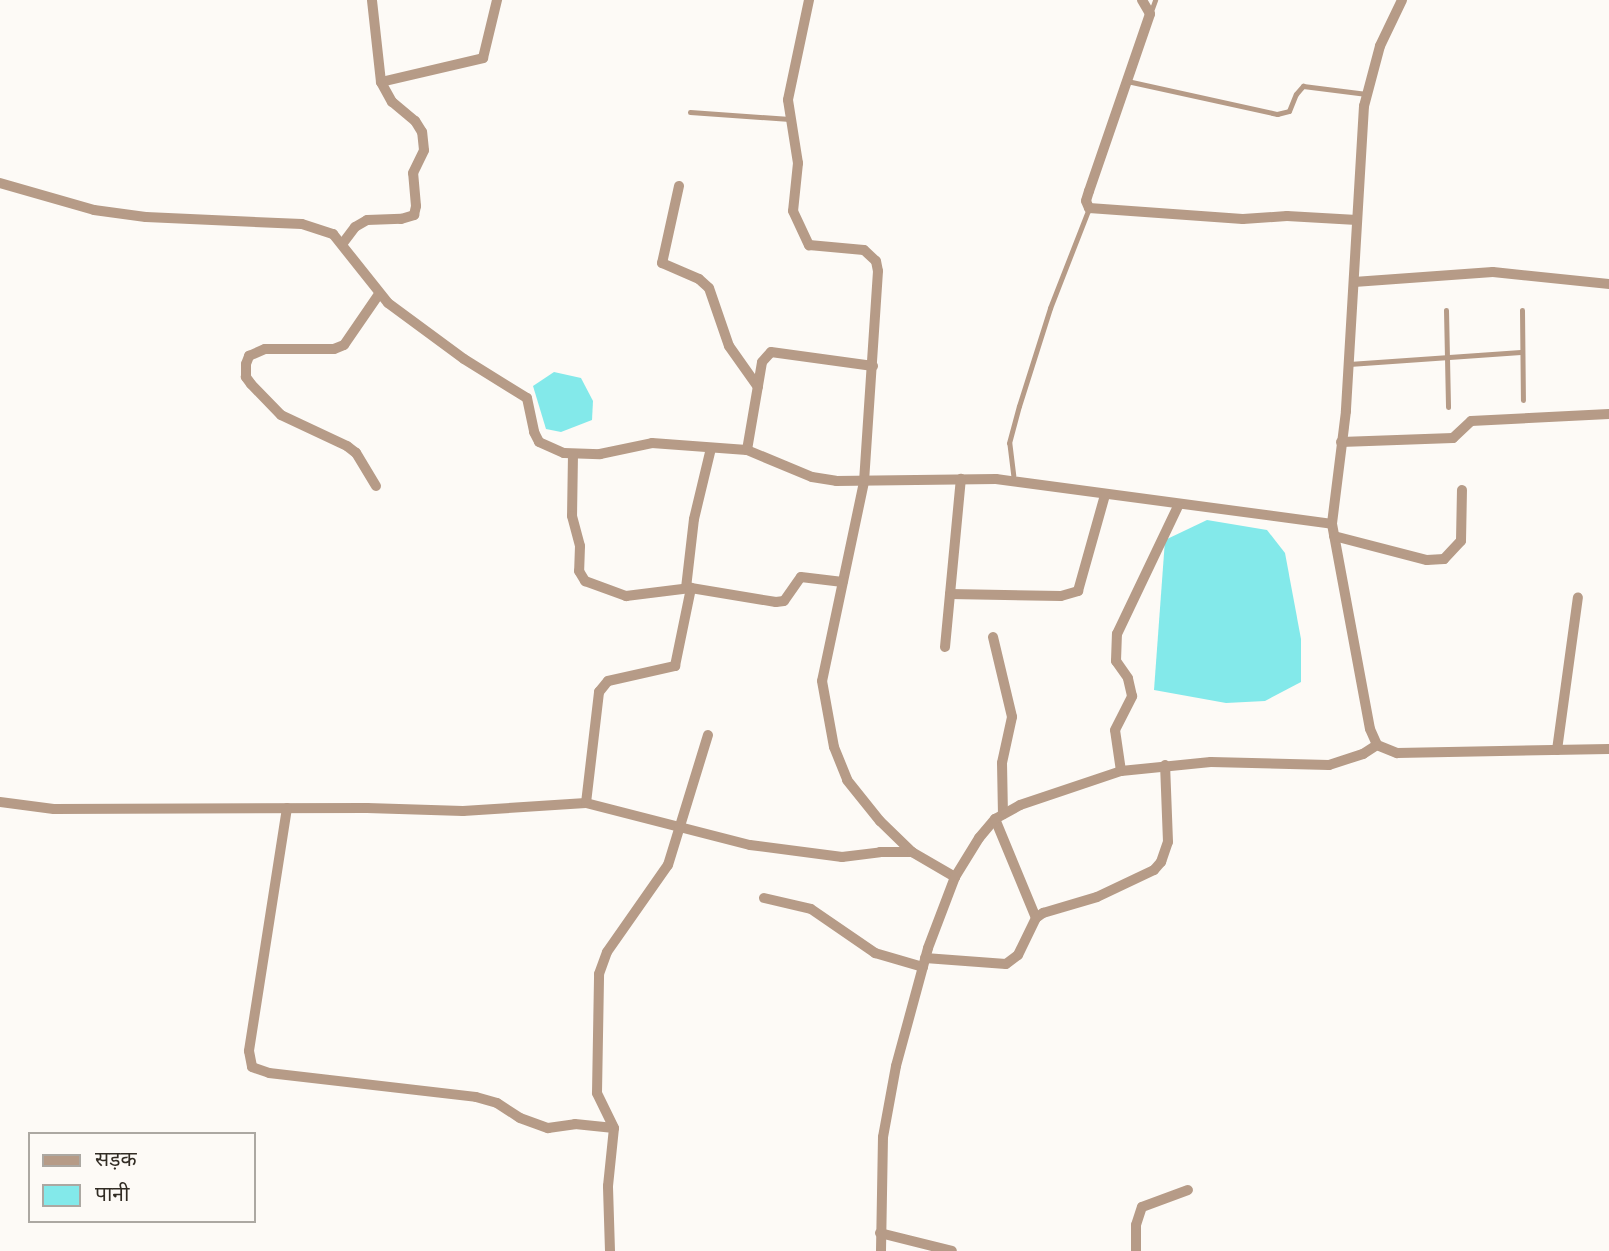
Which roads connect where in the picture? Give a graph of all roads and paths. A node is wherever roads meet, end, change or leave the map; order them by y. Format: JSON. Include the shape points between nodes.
{"nodes":[{"id":1,"x":372,"y":0,"type":"edge"},
{"id":2,"x":497,"y":0,"type":"edge"},
{"id":3,"x":809,"y":0,"type":"edge"},
{"id":4,"x":1142,"y":0,"type":"edge"},
{"id":5,"x":1155,"y":0,"type":"edge"},
{"id":6,"x":1402,"y":0,"type":"edge"},
{"id":7,"x":1150,"y":14,"type":"junction"},
{"id":8,"x":1127,"y":81,"type":"junction"},
{"id":9,"x":381,"y":82,"type":"junction"},
{"id":10,"x":1367,"y":94,"type":"junction"},
{"id":11,"x":690,"y":112,"type":"dead end"},
{"id":12,"x":790,"y":119,"type":"junction"},
{"id":13,"x":0,"y":183,"type":"edge"},
{"id":14,"x":679,"y":186,"type":"dead end"},
{"id":15,"x":1089,"y":208,"type":"junction"},
{"id":16,"x":1357,"y":220,"type":"junction"},
{"id":17,"x":343,"y":243,"type":"junction"},
{"id":18,"x":1354,"y":282,"type":"junction"},
{"id":19,"x":1609,"y":285,"type":"edge"},
{"id":20,"x":376,"y":297,"type":"junction"},
{"id":21,"x":1446,"y":310,"type":"dead end"},
{"id":22,"x":1522,"y":310,"type":"dead end"},
{"id":23,"x":1521,"y":352,"type":"junction"},
{"id":24,"x":1445,"y":358,"type":"junction"},
{"id":25,"x":1349,"y":364,"type":"junction"},
{"id":26,"x":873,"y":366,"type":"junction"},
{"id":27,"x":758,"y":387,"type":"junction"},
{"id":28,"x":1523,"y":400,"type":"dead end"},
{"id":29,"x":1448,"y":407,"type":"dead end"},
{"id":30,"x":1609,"y":414,"type":"edge"},
{"id":31,"x":1341,"y":442,"type":"junction"},
{"id":32,"x":711,"y":448,"type":"junction"},
{"id":33,"x":747,"y":450,"type":"junction"},
{"id":34,"x":573,"y":454,"type":"junction"},
{"id":35,"x":961,"y":479,"type":"junction"},
{"id":36,"x":1014,"y":481,"type":"junction"},
{"id":37,"x":864,"y":482,"type":"junction"},
{"id":38,"x":376,"y":486,"type":"dead end"},
{"id":39,"x":1462,"y":490,"type":"dead end"},
{"id":40,"x":1105,"y":495,"type":"junction"},
{"id":41,"x":1178,"y":506,"type":"junction"},
{"id":42,"x":1332,"y":524,"type":"junction"},
{"id":43,"x":1334,"y":536,"type":"junction"},
{"id":44,"x":843,"y":582,"type":"junction"},
{"id":45,"x":689,"y":588,"type":"junction"},
{"id":46,"x":950,"y":594,"type":"junction"},
{"id":47,"x":1578,"y":597,"type":"dead end"},
{"id":48,"x":993,"y":637,"type":"dead end"},
{"id":49,"x":945,"y":647,"type":"dead end"},
{"id":50,"x":708,"y":735,"type":"dead end"},
{"id":51,"x":1377,"y":745,"type":"junction"},
{"id":52,"x":1609,"y":749,"type":"edge"},
{"id":53,"x":1557,"y":750,"type":"junction"},
{"id":54,"x":1165,"y":765,"type":"junction"},
{"id":55,"x":1121,"y":771,"type":"junction"},
{"id":56,"x":0,"y":802,"type":"edge"},
{"id":57,"x":586,"y":803,"type":"junction"},
{"id":58,"x":287,"y":808,"type":"junction"},
{"id":59,"x":999,"y":817,"type":"junction"},
{"id":60,"x":681,"y":827,"type":"junction"},
{"id":61,"x":912,"y":852,"type":"junction"},
{"id":62,"x":955,"y":877,"type":"junction"},
{"id":63,"x":764,"y":898,"type":"dead end"},
{"id":64,"x":1036,"y":918,"type":"junction"},
{"id":65,"x":924,"y":962,"type":"junction"},
{"id":66,"x":614,"y":1128,"type":"junction"},
{"id":67,"x":1188,"y":1190,"type":"dead end"},
{"id":68,"x":880,"y":1233,"type":"junction"},
{"id":69,"x":610,"y":1251,"type":"edge"},
{"id":70,"x":881,"y":1251,"type":"edge"},
{"id":71,"x":952,"y":1251,"type":"edge"},
{"id":72,"x":1136,"y":1251,"type":"edge"}],
"edges":[{"from":1,"to":9,"type":"street"},
{"from":2,"to":9,"type":"street","via":[[483,58]]},
{"from":3,"to":12,"type":"street","via":[[788,100]]},
{"from":4,"to":7,"type":"street"},
{"from":5,"to":7,"type":"lane"},
{"from":6,"to":10,"type":"street","via":[[1380,46]]},
{"from":7,"to":8,"type":"street"},
{"from":8,"to":10,"type":"lane","via":[[1278,114],[1289,111],[1303,86]]},
{"from":8,"to":15,"type":"street","via":[[1086,201]]},
{"from":9,"to":17,"type":"street","via":[[392,102],[422,132],[424,150],[412,173],[416,210],[409,218],[360,223]]},
{"from":10,"to":16,"type":"street"},
{"from":11,"to":12,"type":"lane"},
{"from":12,"to":26,"type":"street","via":[[798,163],[793,211],[805,239],[818,248],[864,250],[876,261]]},
{"from":13,"to":17,"type":"street","via":[[94,209],[146,217],[302,224],[333,234]]},
{"from":14,"to":27,"type":"street","via":[[662,263],[709,288],[729,346]]},
{"from":15,"to":16,"type":"street","via":[[1243,219]]},
{"from":15,"to":36,"type":"lane","via":[[1019,405],[1009,443]]},
{"from":16,"to":18,"type":"street"},
{"from":17,"to":20,"type":"street"},
{"from":18,"to":19,"type":"street","via":[[1493,272]]},
{"from":18,"to":25,"type":"street"},
{"from":20,"to":34,"type":"street","via":[[527,398],[539,442]]},
{"from":20,"to":38,"type":"street","via":[[344,345],[256,352],[246,364],[246,377],[281,415],[356,453]]},
{"from":21,"to":24,"type":"lane"},
{"from":22,"to":23,"type":"lane"},
{"from":23,"to":24,"type":"lane"},
{"from":23,"to":28,"type":"lane"},
{"from":24,"to":25,"type":"lane"},
{"from":24,"to":29,"type":"lane"},
{"from":25,"to":31,"type":"street"},
{"from":26,"to":27,"type":"street","via":[[771,352],[762,362]]},
{"from":26,"to":37,"type":"street"},
{"from":27,"to":33,"type":"street"},
{"from":30,"to":31,"type":"street","via":[[1471,421],[1453,438]]},
{"from":31,"to":42,"type":"street"},
{"from":32,"to":33,"type":"street"},
{"from":32,"to":34,"type":"street","via":[[652,443],[600,454]]},
{"from":32,"to":45,"type":"street","via":[[694,519]]},
{"from":33,"to":37,"type":"street","via":[[812,477]]},
{"from":34,"to":45,"type":"street","via":[[572,516],[582,577],[626,596]]},
{"from":35,"to":36,"type":"street"},
{"from":35,"to":37,"type":"street"},
{"from":35,"to":46,"type":"street"},
{"from":36,"to":40,"type":"street"},
{"from":37,"to":44,"type":"street"},
{"from":39,"to":43,"type":"street","via":[[1461,541],[1444,559],[1427,561]]},
{"from":40,"to":41,"type":"street"},
{"from":40,"to":46,"type":"street","via":[[1078,590],[1061,596]]},
{"from":41,"to":42,"type":"street"},
{"from":41,"to":55,"type":"street","via":[[1117,634],[1116,661],[1128,678],[1132,696],[1115,730]]},
{"from":42,"to":43,"type":"street"},
{"from":43,"to":51,"type":"street","via":[[1370,729]]},
{"from":44,"to":45,"type":"street","via":[[801,577],[784,601],[776,603]]},
{"from":44,"to":61,"type":"street","via":[[821,681],[834,747],[847,780]]},
{"from":45,"to":57,"type":"street","via":[[675,666],[608,681],[599,692]]},
{"from":46,"to":49,"type":"street"},
{"from":47,"to":53,"type":"street"},
{"from":48,"to":59,"type":"street","via":[[1012,718],[1002,763]]},
{"from":50,"to":60,"type":"street"},
{"from":51,"to":53,"type":"street","via":[[1397,753]]},
{"from":51,"to":54,"type":"street","via":[[1329,765]]},
{"from":52,"to":53,"type":"street"},
{"from":54,"to":55,"type":"street"},
{"from":54,"to":64,"type":"street","via":[[1169,826],[1161,862],[1143,877]]},
{"from":55,"to":59,"type":"street","via":[[1020,805]]},
{"from":56,"to":58,"type":"street","via":[[54,809]]},
{"from":57,"to":58,"type":"street","via":[[463,811]]},
{"from":57,"to":60,"type":"street"},
{"from":58,"to":66,"type":"street","via":[[249,1051],[252,1067],[269,1073],[475,1097],[544,1127]]},
{"from":59,"to":62,"type":"street"},
{"from":59,"to":64,"type":"street"},
{"from":60,"to":61,"type":"street","via":[[750,845],[824,856]]},
{"from":60,"to":66,"type":"street","via":[[662,875],[601,964],[597,1093]]},
{"from":61,"to":62,"type":"street"},
{"from":62,"to":65,"type":"street"},
{"from":63,"to":65,"type":"street","via":[[811,909],[875,953]]},
{"from":64,"to":65,"type":"street","via":[[1018,955],[1006,964]]},
{"from":65,"to":68,"type":"street","via":[[883,1136]]},
{"from":66,"to":69,"type":"street","via":[[608,1186]]},
{"from":67,"to":72,"type":"street","via":[[1142,1207],[1136,1225]]},
{"from":68,"to":70,"type":"street"},
{"from":68,"to":71,"type":"street"}]}
